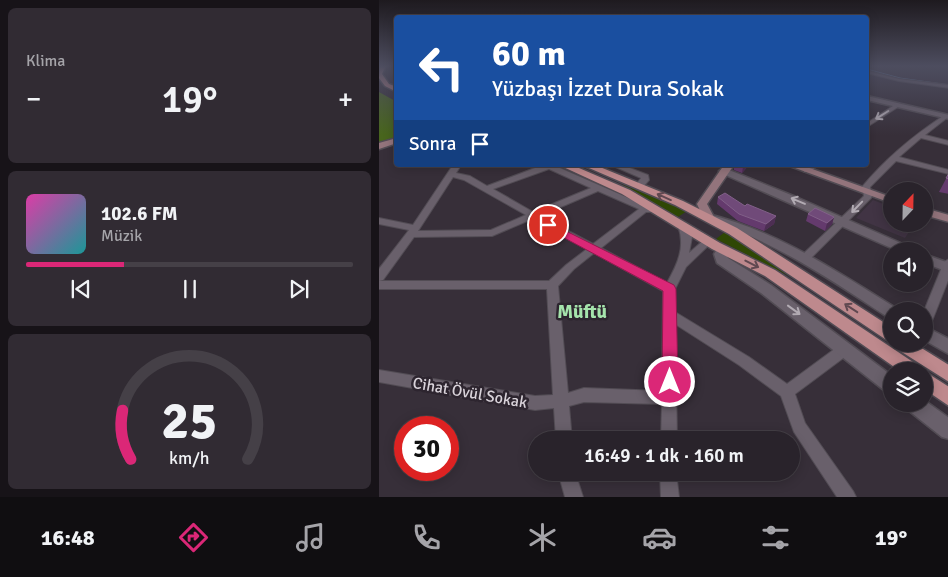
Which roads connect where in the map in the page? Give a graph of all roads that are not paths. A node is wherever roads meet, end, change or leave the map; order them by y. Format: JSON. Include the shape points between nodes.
{"nodes":[{"id":1,"x":869,"y":98,"type":"edge"},
{"id":2,"x":898,"y":105,"type":"junction"},
{"id":3,"x":947,"y":117,"type":"edge"},
{"id":4,"x":869,"y":124,"type":"edge"},
{"id":5,"x":919,"y":135,"type":"junction"},
{"id":6,"x":394,"y":141,"type":"edge"},
{"id":7,"x":948,"y":143,"type":"edge"},
{"id":8,"x":379,"y":146,"type":"edge"},
{"id":9,"x":893,"y":158,"type":"junction"},
{"id":10,"x":545,"y":167,"type":"edge"},
{"id":11,"x":550,"y":167,"type":"edge"},
{"id":12,"x":569,"y":167,"type":"edge"},
{"id":13,"x":592,"y":167,"type":"edge"},
{"id":14,"x":620,"y":167,"type":"edge"},
{"id":15,"x":726,"y":168,"type":"edge"},
{"id":16,"x":811,"y":168,"type":"edge"},
{"id":17,"x":455,"y":169,"type":"edge"},
{"id":18,"x":948,"y":172,"type":"edge"},
{"id":19,"x":639,"y":186,"type":"junction"},
{"id":20,"x":598,"y":188,"type":"junction"},
{"id":21,"x":486,"y":189,"type":"junction"},
{"id":22,"x":867,"y":192,"type":"junction"},
{"id":23,"x":883,"y":197,"type":"edge"},
{"id":24,"x":645,"y":209,"type":"junction"},
{"id":25,"x":664,"y":214,"type":"junction"},
{"id":26,"x":933,"y":214,"type":"edge"},
{"id":27,"x":703,"y":215,"type":"junction"},
{"id":28,"x":533,"y":216,"type":"junction"},
{"id":29,"x":948,"y":219,"type":"edge"},
{"id":30,"x":379,"y":221,"type":"edge"},
{"id":31,"x":843,"y":221,"type":"junction"},
{"id":32,"x":726,"y":228,"type":"junction"},
{"id":33,"x":688,"y":229,"type":"junction"},
{"id":34,"x":413,"y":231,"type":"junction"},
{"id":35,"x":708,"y":241,"type":"junction"},
{"id":36,"x":888,"y":242,"type":"edge"},
{"id":37,"x":723,"y":249,"type":"junction"},
{"id":38,"x":593,"y":250,"type":"junction"},
{"id":39,"x":804,"y":259,"type":"junction"},
{"id":40,"x":933,"y":261,"type":"edge"},
{"id":41,"x":682,"y":265,"type":"junction"},
{"id":42,"x":948,"y":266,"type":"edge"},
{"id":43,"x":379,"y":277,"type":"edge"},
{"id":44,"x":379,"y":285,"type":"edge"},
{"id":45,"x":552,"y":285,"type":"junction"},
{"id":46,"x":669,"y":289,"type":"junction"},
{"id":47,"x":933,"y":304,"type":"edge"},
{"id":48,"x":883,"y":307,"type":"edge"},
{"id":49,"x":670,"y":315,"type":"junction"},
{"id":50,"x":883,"y":331,"type":"edge"},
{"id":51,"x":933,"y":338,"type":"edge"},
{"id":52,"x":845,"y":348,"type":"junction"},
{"id":53,"x":948,"y":348,"type":"edge"},
{"id":54,"x":915,"y":352,"type":"edge"},
{"id":55,"x":900,"y":362,"type":"edge"},
{"id":56,"x":948,"y":375,"type":"edge"},
{"id":57,"x":379,"y":376,"type":"edge"},
{"id":58,"x":883,"y":379,"type":"edge"},
{"id":59,"x":933,"y":386,"type":"edge"},
{"id":60,"x":787,"y":392,"type":"junction"},
{"id":61,"x":670,"y":398,"type":"junction"},
{"id":62,"x":948,"y":398,"type":"edge"},
{"id":63,"x":561,"y":401,"type":"junction"},
{"id":64,"x":925,"y":412,"type":"edge"},
{"id":65,"x":948,"y":430,"type":"edge"},
{"id":66,"x":563,"y":431,"type":"edge"},
{"id":67,"x":669,"y":431,"type":"edge"},
{"id":68,"x":569,"y":481,"type":"edge"},
{"id":69,"x":669,"y":481,"type":"edge"},
{"id":70,"x":574,"y":497,"type":"edge"},
{"id":71,"x":670,"y":497,"type":"edge"},
{"id":72,"x":847,"y":497,"type":"edge"}],
"edges":[{"from":1,"to":2,"type":"street"},
{"from":2,"to":3,"type":"street"},
{"from":2,"to":4,"type":"street","one_way":true},
{"from":3,"to":5,"type":"street"},
{"from":5,"to":7,"type":"street"},
{"from":5,"to":9,"type":"street"},
{"from":6,"to":8,"type":"main road"},
{"from":9,"to":18,"type":"street"},
{"from":9,"to":22,"type":"street","via":[[866,187]]},
{"from":10,"to":21,"type":"street"},
{"from":11,"to":20,"type":"street"},
{"from":12,"to":25,"type":"main road","via":[[626,192]]},
{"from":13,"to":19,"type":"main road"},
{"from":14,"to":19,"type":"street","via":[[645,177]]},
{"from":15,"to":27,"type":"main road","via":[[702,204]]},
{"from":31,"to":15,"type":"street","one_way":true},
{"from":16,"to":22,"type":"main road"},
{"from":17,"to":21,"type":"street"},
{"from":17,"to":34,"type":"street"},
{"from":27,"to":19,"type":"main road","one_way":true},
{"from":20,"to":24,"type":"street"},
{"from":20,"to":28,"type":"street"},
{"from":21,"to":28,"type":"street"},
{"from":22,"to":23,"type":"main road"},
{"from":22,"to":31,"type":"street","one_way":true,"via":[[868,196]]},
{"from":24,"to":25,"type":"street"},
{"from":24,"to":38,"type":"street"},
{"from":25,"to":33,"type":"main road"},
{"from":26,"to":29,"type":"main road"},
{"from":27,"to":32,"type":"main road"},
{"from":27,"to":33,"type":"main road"},
{"from":27,"to":39,"type":"street","via":[[764,237]]},
{"from":28,"to":34,"type":"street","via":[[492,233]]},
{"from":28,"to":38,"type":"street"},
{"from":30,"to":34,"type":"street"},
{"from":31,"to":36,"type":"street"},
{"from":31,"to":39,"type":"street"},
{"from":32,"to":35,"type":"main road"},
{"from":50,"to":32,"type":"main road","one_way":true},
{"from":33,"to":35,"type":"main road"},
{"from":33,"to":41,"type":"street"},
{"from":34,"to":43,"type":"street"},
{"from":35,"to":37,"type":"main road"},
{"from":35,"to":41,"type":"street"},
{"from":37,"to":52,"type":"street","one_way":true,"via":[[719,254],[722,260]]},
{"from":37,"to":55,"type":"main road","one_way":true,"via":[[770,273]]},
{"from":38,"to":45,"type":"street","via":[[570,266]]},
{"from":38,"to":46,"type":"street"},
{"from":39,"to":48,"type":"street"},
{"from":40,"to":42,"type":"street"},
{"from":41,"to":46,"type":"street"},
{"from":42,"to":47,"type":"street"},
{"from":44,"to":45,"type":"street"},
{"from":45,"to":63,"type":"street"},
{"from":46,"to":49,"type":"street"},
{"from":49,"to":60,"type":"street"},
{"from":49,"to":61,"type":"street"},
{"from":51,"to":53,"type":"street"},
{"from":52,"to":58,"type":"street"},
{"from":52,"to":60,"type":"street"},
{"from":54,"to":56,"type":"main road"},
{"from":57,"to":63,"type":"street","name":"Cihat Övül Sokak","via":[[535,403]]},
{"from":59,"to":62,"type":"main road"},
{"from":60,"to":72,"type":"street","via":[[799,427]]},
{"from":61,"to":63,"type":"street","name":"Cihat Övül Sokak","via":[[584,394]]},
{"from":61,"to":67,"type":"street"},
{"from":63,"to":66,"type":"street"},
{"from":64,"to":65,"type":"street"},
{"from":68,"to":70,"type":"street"},
{"from":69,"to":71,"type":"street"}]}
